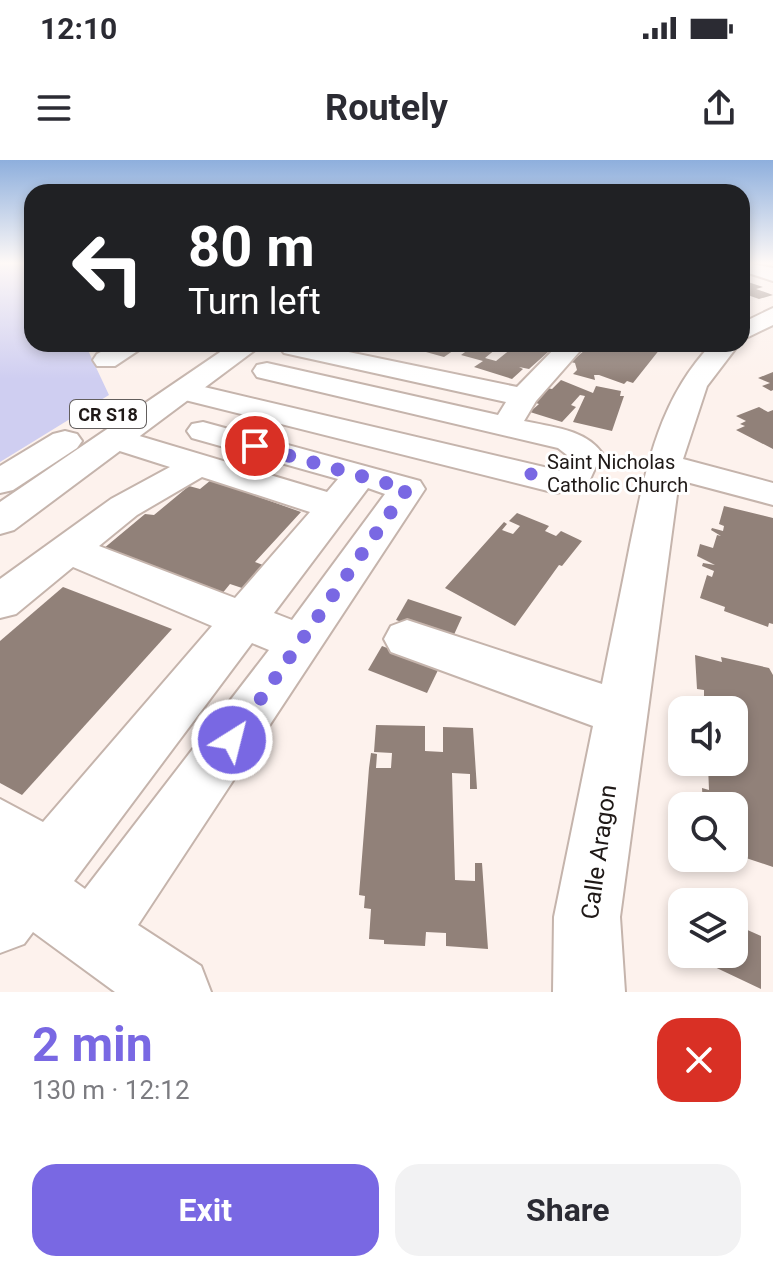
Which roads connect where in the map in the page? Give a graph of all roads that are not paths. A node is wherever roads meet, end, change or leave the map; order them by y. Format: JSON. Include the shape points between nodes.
{"nodes":[{"id":1,"x":773,"y":315,"type":"edge"},
{"id":2,"x":750,"y":328,"type":"edge"},
{"id":3,"x":120,"y":352,"type":"edge"},
{"id":4,"x":203,"y":352,"type":"edge"},
{"id":5,"x":239,"y":352,"type":"edge"},
{"id":6,"x":565,"y":352,"type":"edge"},
{"id":7,"x":718,"y":352,"type":"edge"},
{"id":8,"x":268,"y":353,"type":"edge"},
{"id":9,"x":106,"y":360,"type":"dead end"},
{"id":10,"x":183,"y":391,"type":"junction"},
{"id":11,"x":523,"y":397,"type":"junction"},
{"id":12,"x":238,"y":405,"type":"junction"},
{"id":13,"x":507,"y":426,"type":"junction"},
{"id":14,"x":115,"y":439,"type":"junction"},
{"id":15,"x":200,"y":448,"type":"junction"},
{"id":16,"x":664,"y":465,"type":"junction"},
{"id":17,"x":0,"y":482,"type":"edge"},
{"id":18,"x":347,"y":491,"type":"junction"},
{"id":19,"x":773,"y":494,"type":"edge"},
{"id":20,"x":0,"y":521,"type":"edge"},
{"id":21,"x":69,"y":550,"type":"junction"},
{"id":22,"x":0,"y":602,"type":"edge"},
{"id":23,"x":243,"y":621,"type":"junction"},
{"id":24,"x":407,"y":639,"type":"dead end"},
{"id":25,"x":301,"y":643,"type":"junction"},
{"id":26,"x":621,"y":713,"type":"junction"},
{"id":27,"x":7,"y":877,"type":"edge"},
{"id":28,"x":93,"y":933,"type":"junction"},
{"id":29,"x":175,"y":992,"type":"edge"},
{"id":30,"x":589,"y":992,"type":"edge"}],
"edges":[{"from":1,"to":2,"type":"street"},
{"from":3,"to":9,"type":"street"},
{"from":4,"to":17,"type":"main road","number":"CR S18"},
{"from":5,"to":10,"type":"main road","number":"CR S18"},
{"from":6,"to":11,"type":"street"},
{"from":7,"to":16,"type":"street","name":"Calle Aragon","via":[[687,395]]},
{"from":8,"to":11,"type":"street"},
{"from":8,"to":12,"type":"street","via":[[240,391],[243,401]]},
{"from":8,"to":13,"type":"street"},
{"from":10,"to":12,"type":"street"},
{"from":10,"to":14,"type":"main road","number":"CR S18"},
{"from":11,"to":13,"type":"street"},
{"from":12,"to":13,"type":"street","via":[[556,482],[575,479],[585,453],[569,441]]},
{"from":12,"to":15,"type":"street"},
{"from":14,"to":15,"type":"street"},
{"from":14,"to":20,"type":"main road","number":"CR S18"},
{"from":15,"to":18,"type":"street"},
{"from":15,"to":21,"type":"street"},
{"from":16,"to":19,"type":"street"},
{"from":16,"to":26,"type":"street","name":"Calle Aragon"},
{"from":18,"to":23,"type":"street"},
{"from":18,"to":25,"type":"street","via":[[407,489]]},
{"from":21,"to":22,"type":"street"},
{"from":21,"to":23,"type":"street"},
{"from":23,"to":25,"type":"street"},
{"from":23,"to":27,"type":"street"},
{"from":24,"to":26,"type":"street"},
{"from":25,"to":28,"type":"street"},
{"from":26,"to":30,"type":"street","name":"Calle Aragon","via":[[587,917]]},
{"from":27,"to":28,"type":"street"},
{"from":28,"to":29,"type":"street"}]}
